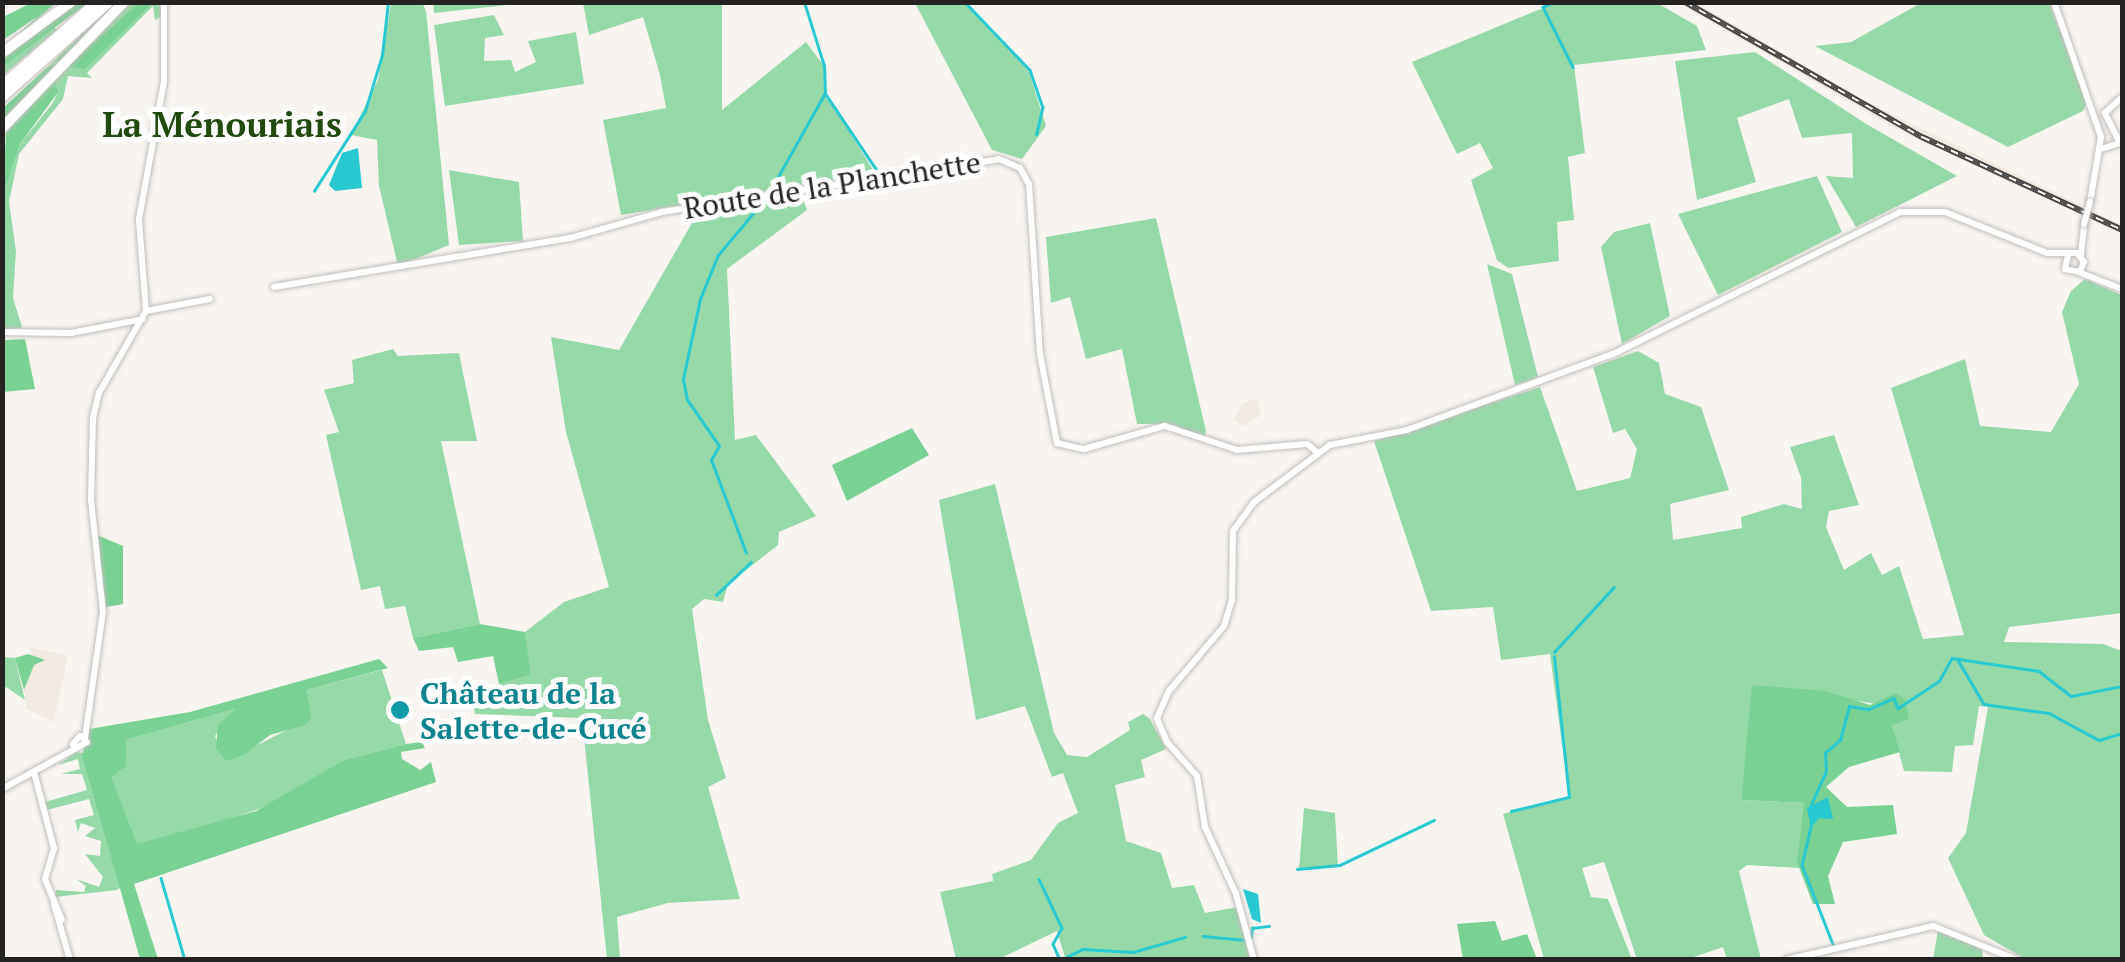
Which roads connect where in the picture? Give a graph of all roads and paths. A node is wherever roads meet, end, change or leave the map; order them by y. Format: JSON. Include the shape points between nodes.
{"nodes":[{"id":1,"x":71,"y":2,"type":"edge"},
{"id":2,"x":96,"y":2,"type":"edge"},
{"id":3,"x":108,"y":2,"type":"edge"},
{"id":4,"x":124,"y":2,"type":"edge"},
{"id":5,"x":164,"y":2,"type":"edge"},
{"id":6,"x":2054,"y":2,"type":"edge"},
{"id":7,"x":2,"y":53,"type":"edge"},
{"id":8,"x":31,"y":60,"type":"junction"},
{"id":9,"x":2,"y":78,"type":"edge"},
{"id":10,"x":2,"y":86,"type":"edge"},
{"id":11,"x":2,"y":96,"type":"edge"},
{"id":12,"x":2122,"y":97,"type":"edge"},
{"id":13,"x":2,"y":128,"type":"edge"},
{"id":14,"x":2101,"y":149,"type":"junction"},
{"id":15,"x":2047,"y":253,"type":"junction"},
{"id":16,"x":2076,"y":257,"type":"junction"},
{"id":17,"x":2064,"y":266,"type":"junction"},
{"id":18,"x":2080,"y":272,"type":"junction"},
{"id":19,"x":2098,"y":276,"type":"junction"},
{"id":20,"x":274,"y":287,"type":"dead end"},
{"id":21,"x":2122,"y":289,"type":"edge"},
{"id":22,"x":210,"y":299,"type":"dead end"},
{"id":23,"x":144,"y":315,"type":"junction"},
{"id":24,"x":2,"y":332,"type":"edge"},
{"id":25,"x":1318,"y":452,"type":"junction"},
{"id":26,"x":82,"y":737,"type":"junction"},
{"id":27,"x":74,"y":746,"type":"junction"},
{"id":28,"x":34,"y":772,"type":"junction"},
{"id":29,"x":2,"y":789,"type":"edge"},
{"id":30,"x":70,"y":960,"type":"edge"},
{"id":31,"x":1254,"y":960,"type":"edge"},
{"id":32,"x":1786,"y":960,"type":"edge"},
{"id":33,"x":2017,"y":960,"type":"edge"}],
"edges":[{"from":1,"to":7,"type":"highway"},
{"from":2,"to":8,"type":"highway"},
{"from":3,"to":11,"type":"highway"},
{"from":4,"to":13,"type":"highway"},
{"from":5,"to":23,"type":"street","via":[[164,82],[139,219]]},
{"from":6,"to":14,"type":"street","via":[[2093,107]]},
{"from":8,"to":9,"type":"highway"},
{"from":8,"to":10,"type":"highway"},
{"from":12,"to":14,"type":"street","via":[[2105,112],[2120,143]]},
{"from":14,"to":16,"type":"street","bridge":true},
{"from":15,"to":16,"type":"street"},
{"from":15,"to":17,"type":"street"},
{"from":15,"to":25,"type":"street","via":[[1946,212],[1900,212],[1613,354],[1407,430],[1341,441]]},
{"from":16,"to":17,"type":"street"},
{"from":16,"to":18,"type":"street"},
{"from":16,"to":19,"type":"street"},
{"from":17,"to":18,"type":"street"},
{"from":18,"to":19,"type":"street"},
{"from":19,"to":21,"type":"street"},
{"from":20,"to":25,"type":"street","name":"Route de la Planchette","via":[[570,238],[662,212],[998,158],[1020,168],[1028,184],[1040,354],[1057,443],[1084,450],[1165,426],[1238,450],[1307,444]]},
{"from":22,"to":23,"type":"street"},
{"from":23,"to":24,"type":"street","via":[[71,333]]},
{"from":23,"to":26,"type":"street","via":[[94,412],[91,500],[102,612]]},
{"from":25,"to":31,"type":"street","via":[[1236,523],[1224,626],[1157,712],[1162,734],[1196,776],[1205,827],[1236,894]]},
{"from":26,"to":27,"type":"street"},
{"from":26,"to":27,"type":"street","via":[[86,748]]},
{"from":27,"to":28,"type":"street"},
{"from":28,"to":29,"type":"street"},
{"from":28,"to":30,"type":"street","via":[[54,848],[44,866]]},
{"from":32,"to":33,"type":"street","via":[[1932,926]]}]}
